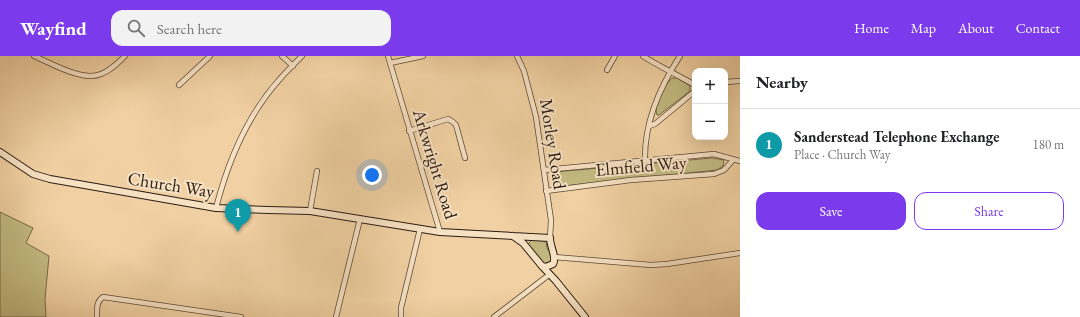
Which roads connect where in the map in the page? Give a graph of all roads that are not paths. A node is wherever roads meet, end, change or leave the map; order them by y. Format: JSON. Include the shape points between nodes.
{"nodes":[{"id":1,"x":34,"y":56,"type":"edge"},
{"id":2,"x":125,"y":56,"type":"edge"},
{"id":3,"x":210,"y":56,"type":"edge"},
{"id":4,"x":282,"y":56,"type":"edge"},
{"id":5,"x":302,"y":56,"type":"edge"},
{"id":6,"x":388,"y":56,"type":"edge"},
{"id":7,"x":422,"y":56,"type":"edge"},
{"id":8,"x":517,"y":56,"type":"edge"},
{"id":9,"x":615,"y":56,"type":"edge"},
{"id":10,"x":643,"y":56,"type":"edge"},
{"id":11,"x":680,"y":56,"type":"edge"},
{"id":12,"x":390,"y":63,"type":"junction"},
{"id":13,"x":293,"y":66,"type":"junction"},
{"id":14,"x":607,"y":70,"type":"dead end"},
{"id":15,"x":670,"y":71,"type":"junction"},
{"id":16,"x":740,"y":81,"type":"edge"},
{"id":17,"x":728,"y":82,"type":"edge"},
{"id":18,"x":692,"y":83,"type":"edge"},
{"id":19,"x":179,"y":85,"type":"dead end"},
{"id":20,"x":692,"y":93,"type":"edge"},
{"id":21,"x":648,"y":126,"type":"junction"},
{"id":22,"x":409,"y":131,"type":"junction"},
{"id":23,"x":0,"y":152,"type":"edge"},
{"id":24,"x":465,"y":158,"type":"dead end"},
{"id":25,"x":733,"y":160,"type":"junction"},
{"id":26,"x":740,"y":160,"type":"edge"},
{"id":27,"x":644,"y":162,"type":"junction"},
{"id":28,"x":544,"y":170,"type":"junction"},
{"id":29,"x":317,"y":171,"type":"dead end"},
{"id":30,"x":546,"y":191,"type":"junction"},
{"id":31,"x":216,"y":208,"type":"junction"},
{"id":32,"x":310,"y":211,"type":"junction"},
{"id":33,"x":360,"y":220,"type":"junction"},
{"id":34,"x":420,"y":230,"type":"junction"},
{"id":35,"x":440,"y":232,"type":"junction"},
{"id":36,"x":513,"y":236,"type":"junction"},
{"id":37,"x":533,"y":237,"type":"junction"},
{"id":38,"x":550,"y":238,"type":"junction"},
{"id":39,"x":528,"y":248,"type":"junction"},
{"id":40,"x":740,"y":253,"type":"edge"},
{"id":41,"x":554,"y":259,"type":"junction"},
{"id":42,"x":542,"y":266,"type":"junction"},
{"id":43,"x":550,"y":274,"type":"junction"},
{"id":44,"x":556,"y":281,"type":"junction"},
{"id":45,"x":97,"y":317,"type":"edge"},
{"id":46,"x":241,"y":317,"type":"edge"},
{"id":47,"x":336,"y":317,"type":"edge"},
{"id":48,"x":401,"y":317,"type":"edge"},
{"id":49,"x":494,"y":317,"type":"edge"},
{"id":50,"x":586,"y":317,"type":"edge"}],
"edges":[{"from":1,"to":2,"type":"street","via":[[78,75],[88,76],[110,70]]},
{"from":3,"to":19,"type":"street"},
{"from":4,"to":13,"type":"street"},
{"from":5,"to":13,"type":"street"},
{"from":6,"to":12,"type":"street","name":"Arkwright Road"},
{"from":7,"to":12,"type":"street"},
{"from":8,"to":28,"type":"street","name":"Morley Road","via":[[531,94]]},
{"from":9,"to":14,"type":"street"},
{"from":10,"to":15,"type":"street"},
{"from":11,"to":15,"type":"street"},
{"from":12,"to":22,"type":"street","name":"Arkwright Road"},
{"from":13,"to":31,"type":"street","via":[[266,96],[243,131],[222,184]]},
{"from":15,"to":18,"type":"street"},
{"from":15,"to":21,"type":"street","via":[[655,103]]},
{"from":16,"to":17,"type":"street"},
{"from":20,"to":21,"type":"street"},
{"from":21,"to":27,"type":"street"},
{"from":22,"to":24,"type":"street","via":[[448,119],[456,125]]},
{"from":22,"to":35,"type":"street","name":"Arkwright Road"},
{"from":23,"to":31,"type":"street","name":"Church Way","via":[[33,174],[50,180]]},
{"from":25,"to":26,"type":"street","name":"Elmfield Way"},
{"from":25,"to":27,"type":"street","name":"Elmfield Way","via":[[714,154]]},
{"from":25,"to":30,"type":"street","name":"Elmfield Way","via":[[724,170],[714,174],[632,180]]},
{"from":27,"to":28,"type":"street","name":"Elmfield Way"},
{"from":28,"to":30,"type":"street","name":"Morley Road"},
{"from":29,"to":32,"type":"street"},
{"from":30,"to":38,"type":"street","name":"Morley Road","via":[[551,220]]},
{"from":31,"to":32,"type":"street","name":"Church Way"},
{"from":32,"to":33,"type":"street","name":"Church Way"},
{"from":33,"to":34,"type":"street","name":"Church Way"},
{"from":33,"to":47,"type":"street"},
{"from":34,"to":35,"type":"street","name":"Church Way"},
{"from":34,"to":48,"type":"street"},
{"from":35,"to":36,"type":"street","name":"Arkwright Road"},
{"from":36,"to":37,"type":"street","name":"Arkwright Road"},
{"from":36,"to":39,"type":"street"},
{"from":37,"to":38,"type":"street","name":"Arkwright Road"},
{"from":37,"to":39,"type":"street","via":[[527,240]]},
{"from":38,"to":41,"type":"street"},
{"from":39,"to":42,"type":"street"},
{"from":40,"to":41,"type":"street","via":[[656,265]]},
{"from":41,"to":42,"type":"street","via":[[550,266]]},
{"from":41,"to":44,"type":"street"},
{"from":42,"to":43,"type":"street"},
{"from":43,"to":44,"type":"street"},
{"from":43,"to":49,"type":"street"},
{"from":44,"to":50,"type":"street"},
{"from":45,"to":46,"type":"street","via":[[97,304],[103,297]]}]}
